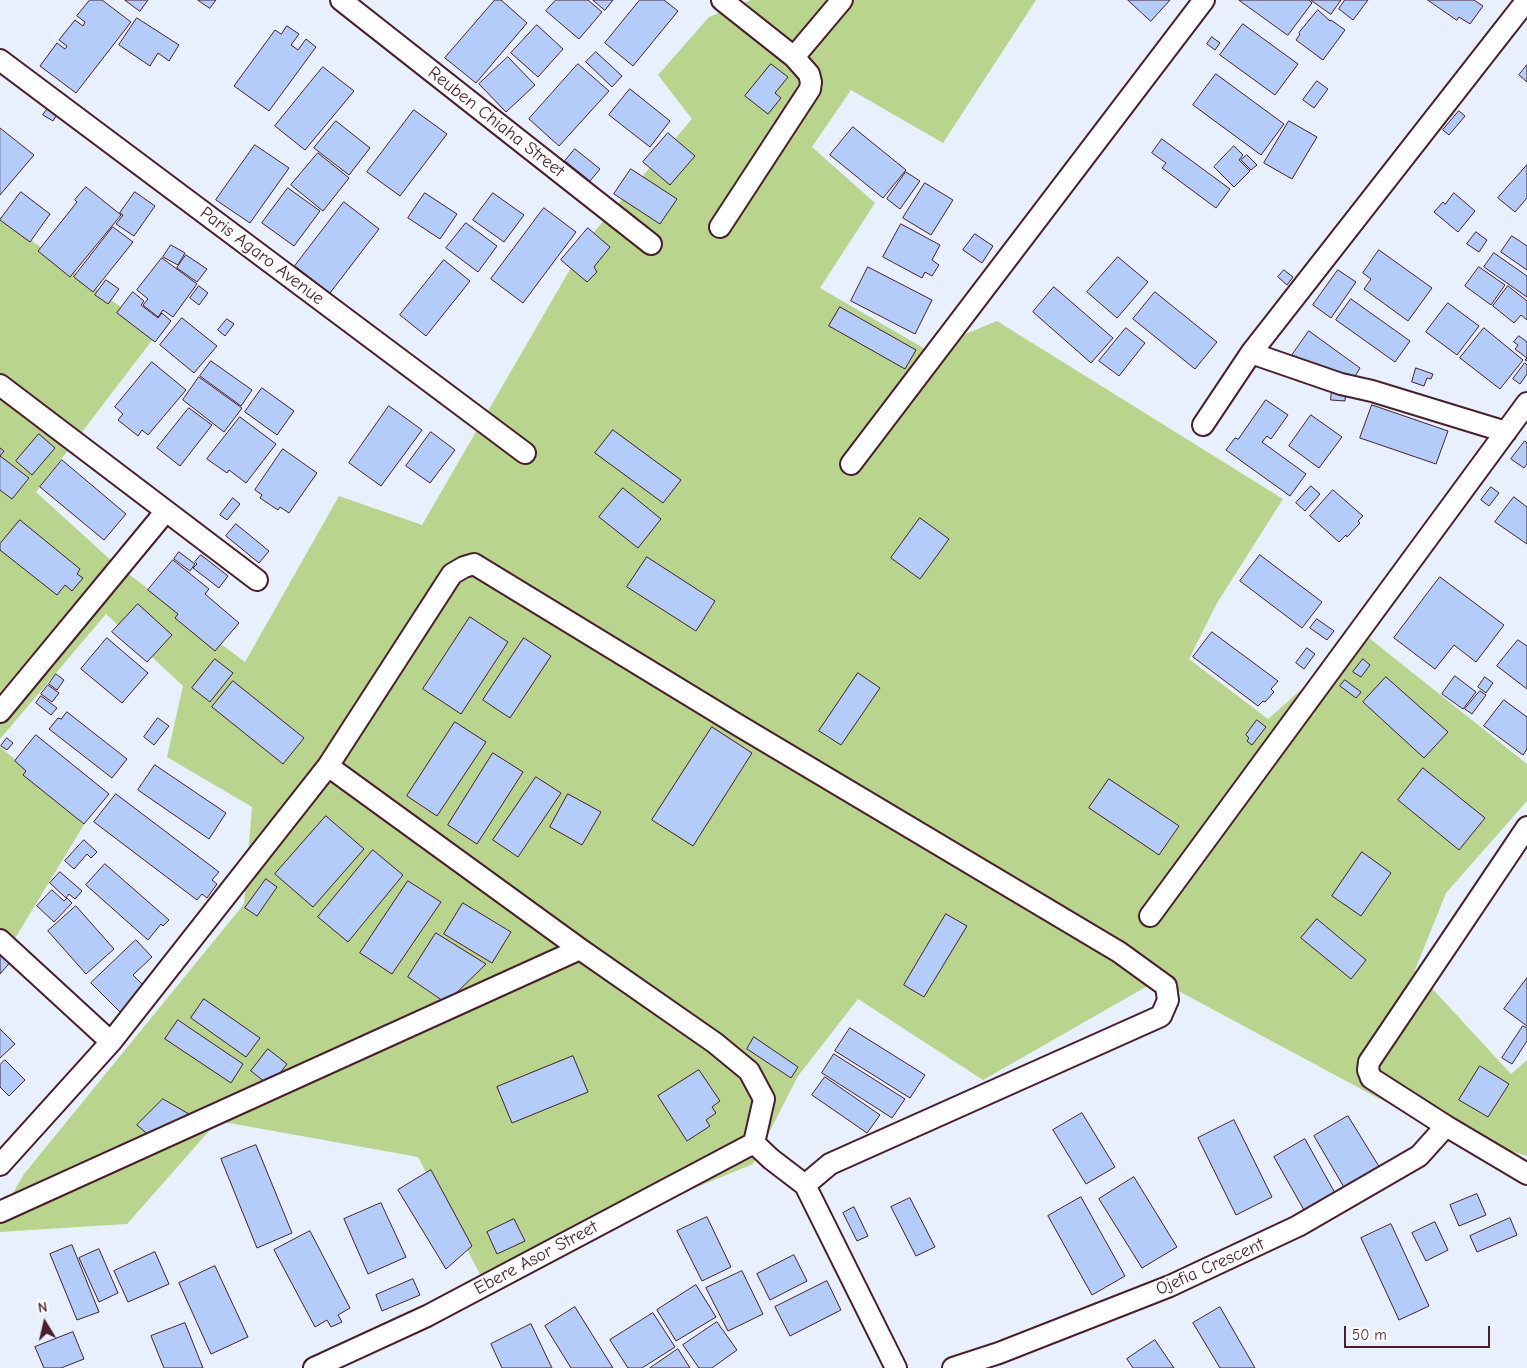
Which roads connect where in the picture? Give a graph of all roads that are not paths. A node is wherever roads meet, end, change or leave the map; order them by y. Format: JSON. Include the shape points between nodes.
{"nodes":[{"id":1,"x":342,"y":0,"type":"edge"},
{"id":2,"x":722,"y":0,"type":"edge"},
{"id":3,"x":842,"y":0,"type":"edge"},
{"id":4,"x":1204,"y":0,"type":"edge"},
{"id":5,"x":1527,"y":0,"type":"edge"},
{"id":6,"x":794,"y":57,"type":"junction"},
{"id":7,"x":0,"y":60,"type":"edge"},
{"id":8,"x":720,"y":227,"type":"dead end"},
{"id":9,"x":651,"y":244,"type":"dead end"},
{"id":10,"x":1252,"y":353,"type":"junction"},
{"id":11,"x":0,"y":386,"type":"edge"},
{"id":12,"x":1527,"y":403,"type":"edge"},
{"id":13,"x":1203,"y":425,"type":"dead end"},
{"id":14,"x":1506,"y":432,"type":"junction"},
{"id":15,"x":525,"y":453,"type":"dead end"},
{"id":16,"x":851,"y":464,"type":"dead end"},
{"id":17,"x":166,"y":511,"type":"junction"},
{"id":18,"x":257,"y":580,"type":"dead end"},
{"id":19,"x":0,"y":712,"type":"edge"},
{"id":20,"x":328,"y":766,"type":"junction"},
{"id":21,"x":1527,"y":827,"type":"edge"},
{"id":22,"x":1150,"y":916,"type":"dead end"},
{"id":23,"x":0,"y":940,"type":"edge"},
{"id":24,"x":580,"y":949,"type":"junction"},
{"id":25,"x":111,"y":1042,"type":"junction"},
{"id":26,"x":1445,"y":1128,"type":"junction"},
{"id":27,"x":754,"y":1143,"type":"junction"},
{"id":28,"x":0,"y":1165,"type":"edge"},
{"id":29,"x":1527,"y":1174,"type":"edge"},
{"id":30,"x":805,"y":1185,"type":"junction"},
{"id":31,"x":0,"y":1212,"type":"edge"},
{"id":32,"x":314,"y":1368,"type":"edge"},
{"id":33,"x":896,"y":1368,"type":"edge"},
{"id":34,"x":953,"y":1368,"type":"edge"}],
"edges":[{"from":1,"to":9,"type":"street","name":"Reuben Chiaha Street"},
{"from":2,"to":6,"type":"street"},
{"from":3,"to":6,"type":"street"},
{"from":4,"to":16,"type":"street"},
{"from":5,"to":10,"type":"street"},
{"from":6,"to":8,"type":"street","via":[[809,74],[810,90]]},
{"from":7,"to":15,"type":"street","name":"Paris Agaro Avenue"},
{"from":10,"to":13,"type":"street"},
{"from":10,"to":14,"type":"street","via":[[1340,384]]},
{"from":11,"to":17,"type":"street"},
{"from":12,"to":14,"type":"street"},
{"from":14,"to":22,"type":"street"},
{"from":17,"to":18,"type":"street"},
{"from":17,"to":19,"type":"street"},
{"from":20,"to":24,"type":"street"},
{"from":20,"to":25,"type":"street"},
{"from":20,"to":30,"type":"street","via":[[452,574],[474,564],[1119,952],[1166,986],[1168,1000],[1161,1016],[830,1164]]},
{"from":21,"to":26,"type":"street","via":[[1369,1062],[1371,1078]]},
{"from":23,"to":25,"type":"street"},
{"from":24,"to":27,"type":"street","via":[[715,1043],[749,1071],[764,1099]]},
{"from":24,"to":31,"type":"street"},
{"from":25,"to":28,"type":"street"},
{"from":26,"to":29,"type":"street"},
{"from":26,"to":34,"type":"street","name":"Ojefia Crescent","via":[[1419,1156],[1289,1230],[1170,1286]]},
{"from":27,"to":30,"type":"street"},
{"from":27,"to":32,"type":"street","name":"Ebere Asor Street","via":[[428,1316]]},
{"from":30,"to":33,"type":"street"}]}
